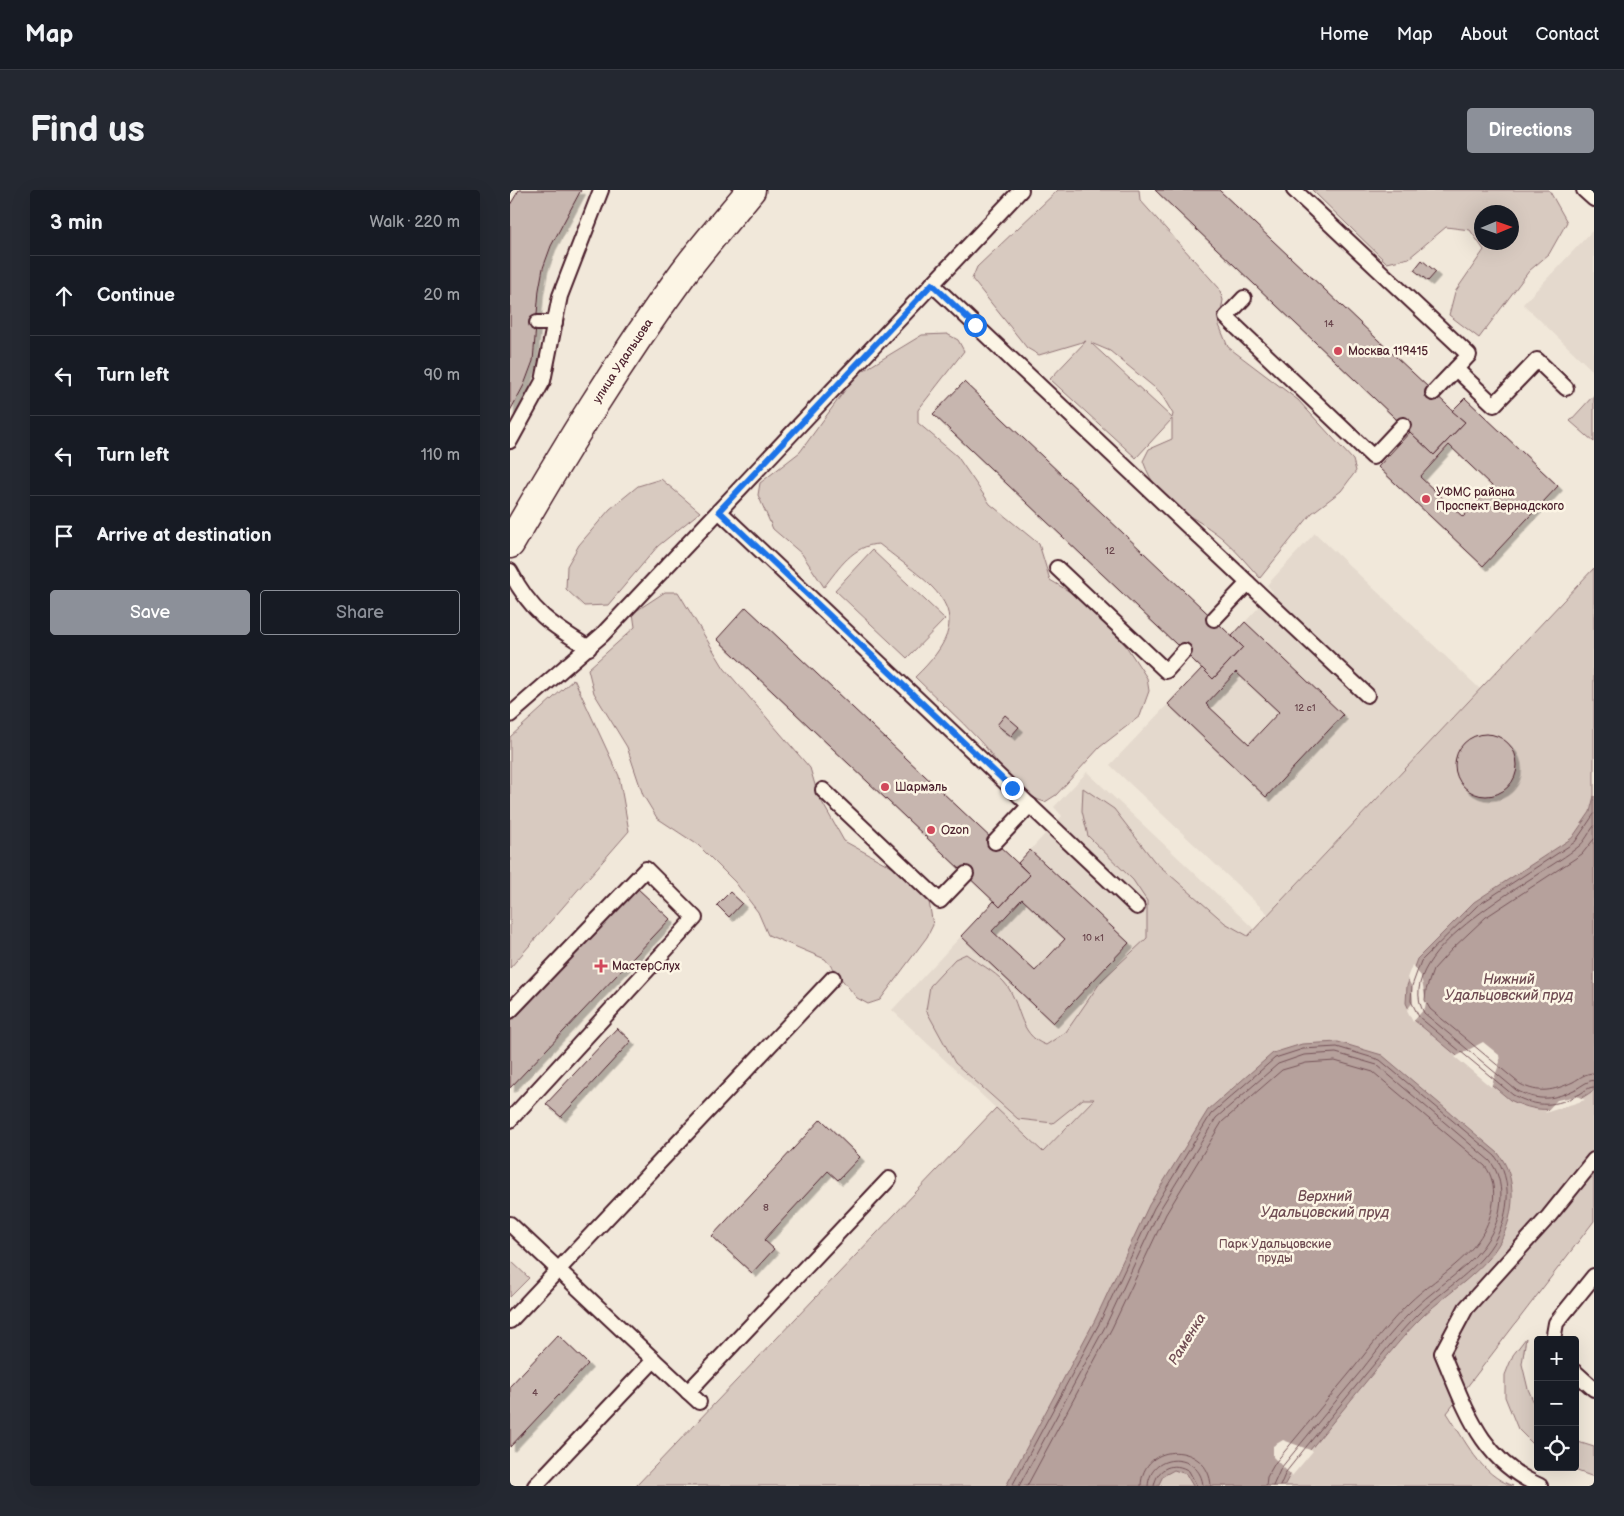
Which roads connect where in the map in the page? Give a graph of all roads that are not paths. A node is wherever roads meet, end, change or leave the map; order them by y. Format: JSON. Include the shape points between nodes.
{"nodes":[{"id":1,"x":601,"y":190,"type":"edge"},
{"id":2,"x":752,"y":190,"type":"edge"},
{"id":3,"x":1021,"y":190,"type":"edge"},
{"id":4,"x":1294,"y":190,"type":"edge"},
{"id":5,"x":1584,"y":190,"type":"edge"},
{"id":6,"x":1594,"y":199,"type":"edge"},
{"id":7,"x":932,"y":284,"type":"junction"},
{"id":8,"x":1244,"y":298,"type":"dead end"},
{"id":9,"x":537,"y":323,"type":"dead end"},
{"id":10,"x":555,"y":324,"type":"junction"},
{"id":11,"x":1456,"y":368,"type":"junction"},
{"id":12,"x":1566,"y":388,"type":"dead end"},
{"id":13,"x":1433,"y":393,"type":"dead end"},
{"id":14,"x":1403,"y":425,"type":"dead end"},
{"id":15,"x":510,"y":441,"type":"edge"},
{"id":16,"x":719,"y":511,"type":"junction"},
{"id":17,"x":510,"y":544,"type":"edge"},
{"id":18,"x":1057,"y":568,"type":"dead end"},
{"id":19,"x":510,"y":571,"type":"edge"},
{"id":20,"x":1248,"y":583,"type":"junction"},
{"id":21,"x":1214,"y":619,"type":"dead end"},
{"id":22,"x":589,"y":648,"type":"junction"},
{"id":23,"x":1184,"y":651,"type":"dead end"},
{"id":24,"x":1366,"y":695,"type":"dead end"},
{"id":25,"x":510,"y":715,"type":"edge"},
{"id":26,"x":823,"y":790,"type":"dead end"},
{"id":27,"x":1030,"y":805,"type":"junction"},
{"id":28,"x":995,"y":842,"type":"dead end"},
{"id":29,"x":966,"y":874,"type":"dead end"},
{"id":30,"x":1138,"y":907,"type":"dead end"},
{"id":31,"x":833,"y":978,"type":"dead end"},
{"id":32,"x":510,"y":1010,"type":"edge"},
{"id":33,"x":510,"y":1120,"type":"edge"},
{"id":34,"x":1594,"y":1160,"type":"edge"},
{"id":35,"x":888,"y":1179,"type":"dead end"},
{"id":36,"x":510,"y":1224,"type":"edge"},
{"id":37,"x":558,"y":1270,"type":"junction"},
{"id":38,"x":1594,"y":1276,"type":"edge"},
{"id":39,"x":510,"y":1321,"type":"edge"},
{"id":40,"x":1554,"y":1336,"type":"edge"},
{"id":41,"x":654,"y":1360,"type":"junction"},
{"id":42,"x":1579,"y":1376,"type":"edge"},
{"id":43,"x":1594,"y":1389,"type":"edge"},
{"id":44,"x":688,"y":1392,"type":"junction"},
{"id":45,"x":699,"y":1402,"type":"dead end"},
{"id":46,"x":535,"y":1486,"type":"edge"},
{"id":47,"x":1540,"y":1486,"type":"edge"}],
"edges":[{"from":1,"to":10,"type":"lane","via":[[560,296]]},
{"from":2,"to":17,"type":"street","name":"улица Удальцова","via":[[685,271],[628,353],[551,472]]},
{"from":3,"to":7,"type":"lane"},
{"from":4,"to":11,"type":"lane","via":[[1469,355]]},
{"from":5,"to":6,"type":"lane"},
{"from":7,"to":16,"type":"lane"},
{"from":7,"to":20,"type":"lane"},
{"from":8,"to":14,"type":"lane","via":[[1226,317],[1373,457]]},
{"from":9,"to":10,"type":"lane"},
{"from":10,"to":15,"type":"lane","via":[[544,381]]},
{"from":11,"to":12,"type":"lane","via":[[1494,405],[1536,360]]},
{"from":11,"to":13,"type":"lane"},
{"from":16,"to":22,"type":"lane"},
{"from":16,"to":27,"type":"lane"},
{"from":18,"to":23,"type":"lane","via":[[1166,670]]},
{"from":19,"to":22,"type":"lane","via":[[527,600],[551,625]]},
{"from":20,"to":21,"type":"lane"},
{"from":20,"to":24,"type":"lane"},
{"from":22,"to":25,"type":"lane"},
{"from":26,"to":29,"type":"lane","via":[[940,901]]},
{"from":27,"to":28,"type":"lane"},
{"from":27,"to":30,"type":"lane"},
{"from":31,"to":37,"type":"lane"},
{"from":32,"to":33,"type":"lane","via":[[646,869],[694,918]]},
{"from":34,"to":47,"type":"lane","via":[[1549,1216],[1466,1308],[1442,1354],[1474,1427],[1497,1459]]},
{"from":35,"to":44,"type":"lane"},
{"from":36,"to":37,"type":"lane"},
{"from":37,"to":39,"type":"lane"},
{"from":37,"to":41,"type":"lane"},
{"from":38,"to":40,"type":"lane","via":[[1556,1323]]},
{"from":41,"to":44,"type":"lane"},
{"from":41,"to":46,"type":"lane"},
{"from":42,"to":43,"type":"lane"},
{"from":44,"to":45,"type":"lane"}]}
